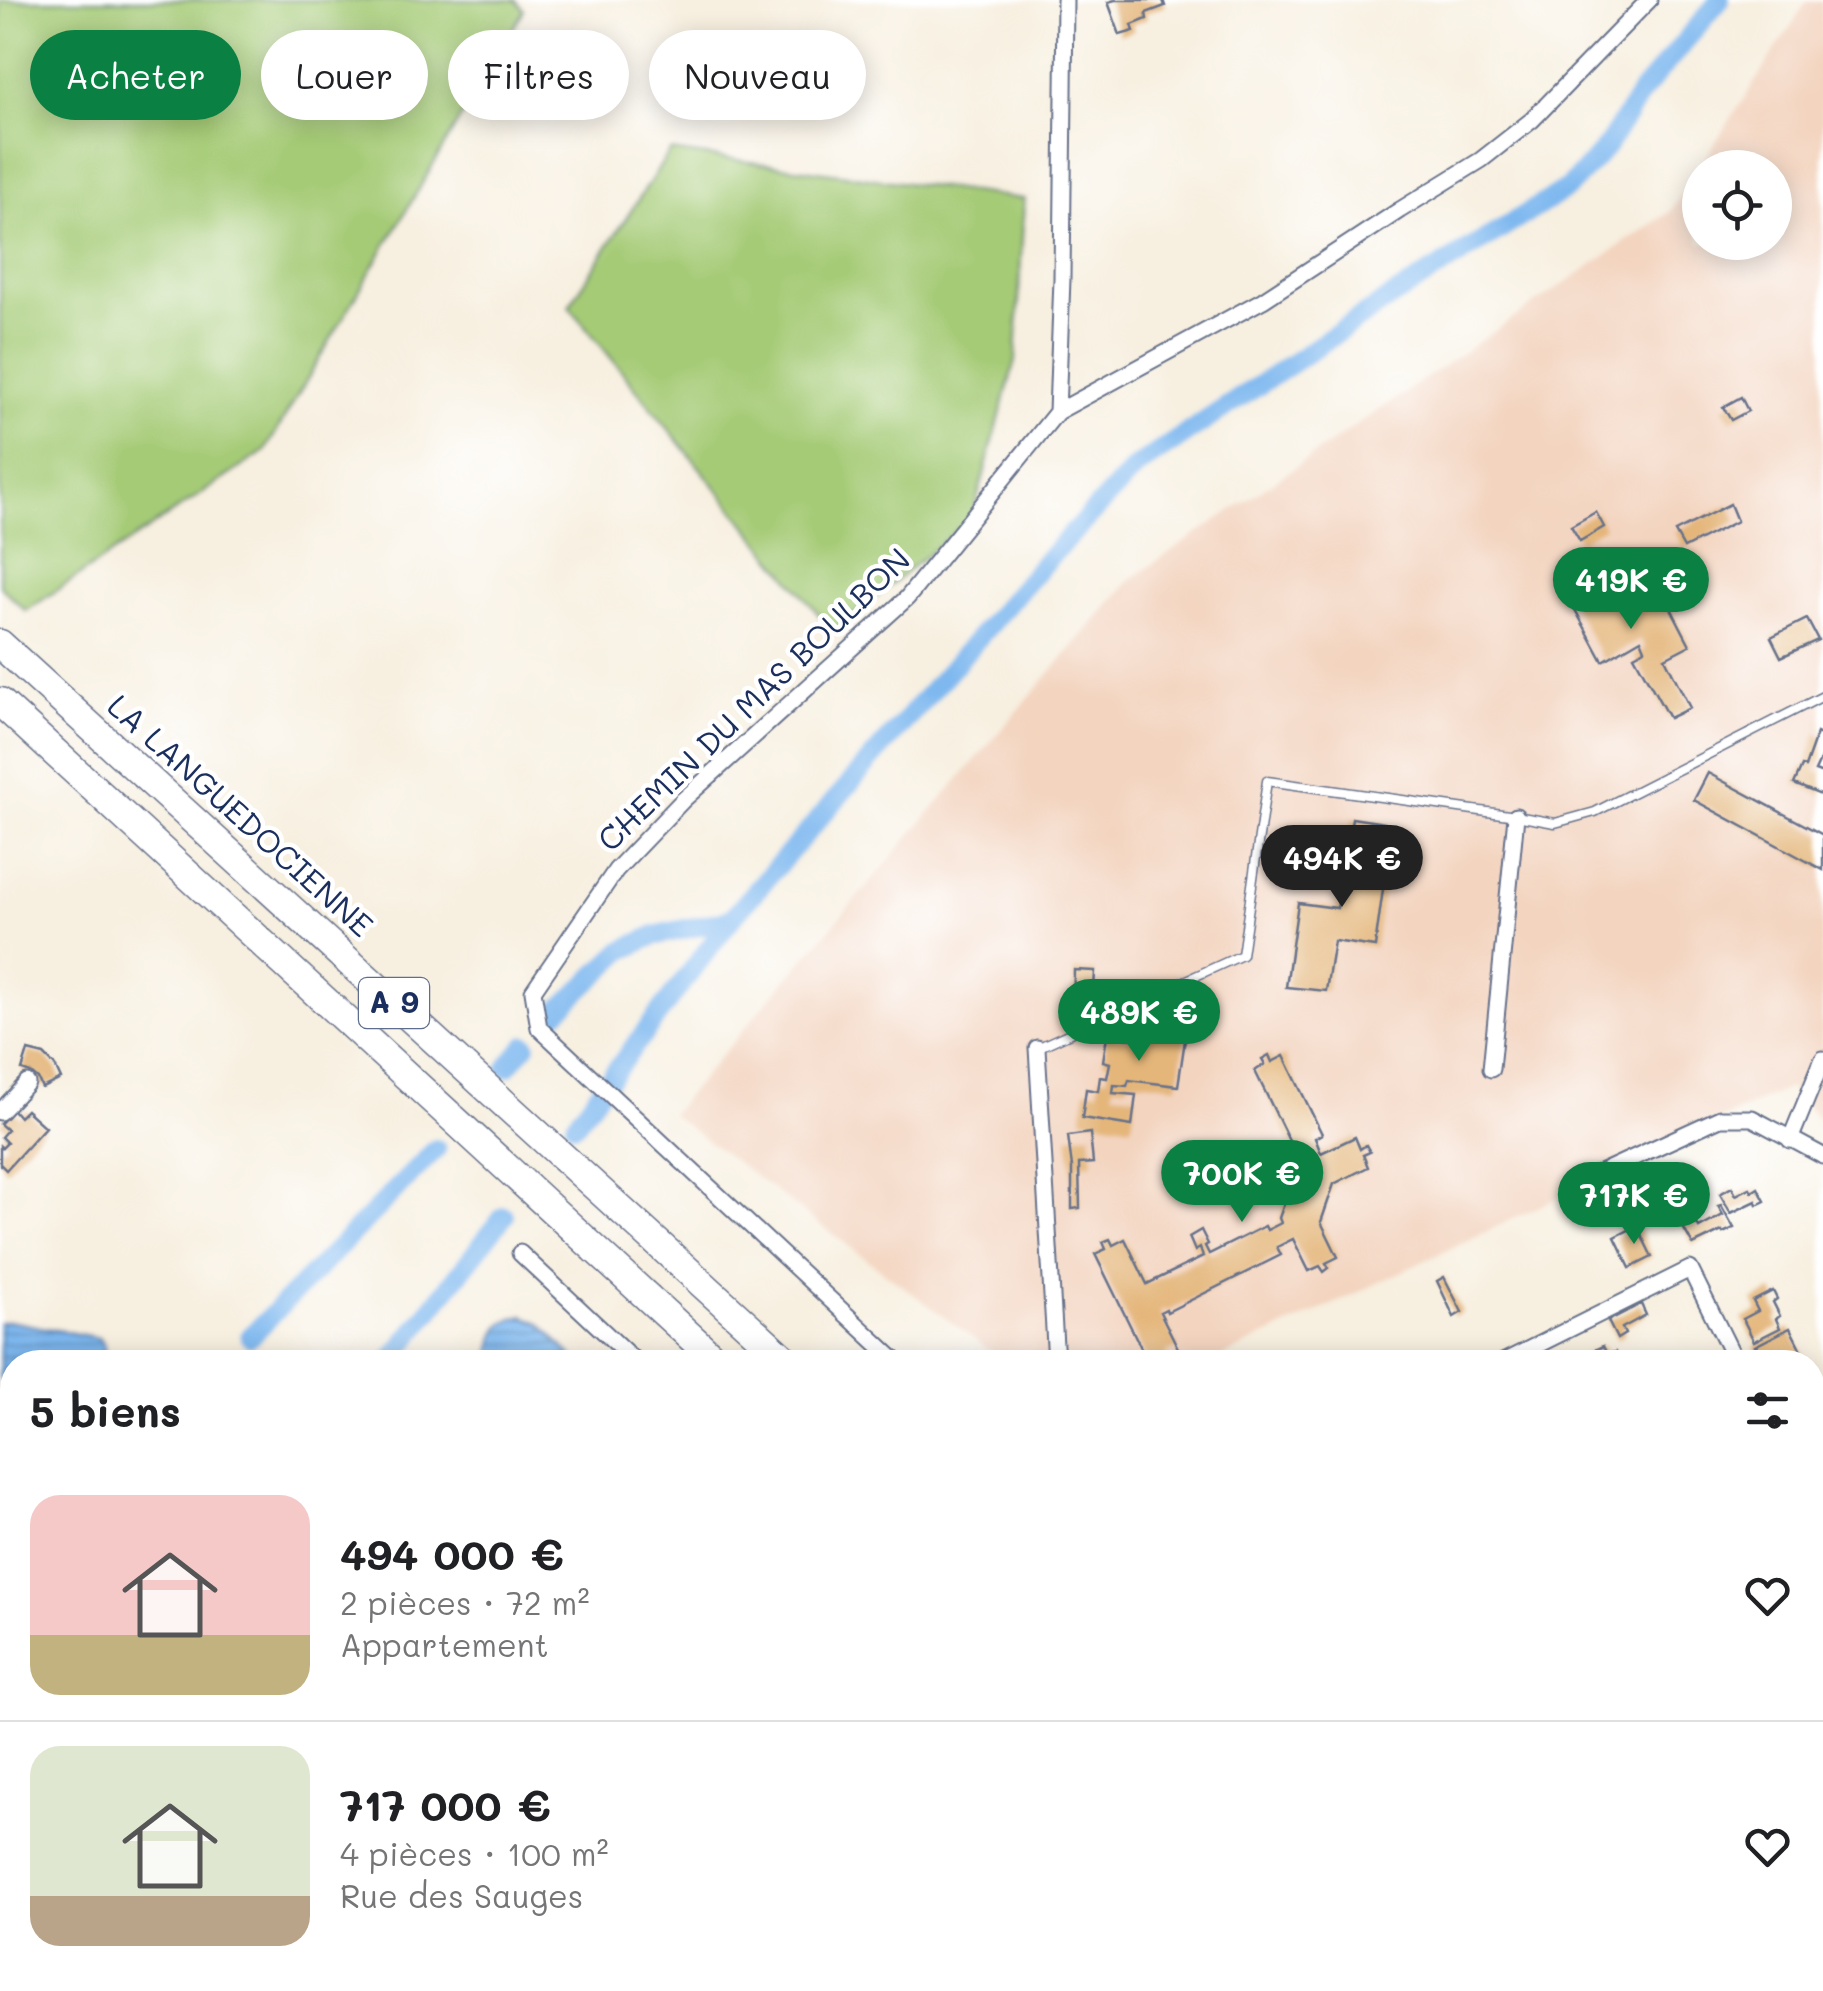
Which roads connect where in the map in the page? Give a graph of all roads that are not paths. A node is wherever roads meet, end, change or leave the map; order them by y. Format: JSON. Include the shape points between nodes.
{"nodes":[{"id":1,"x":1064,"y":0,"type":"edge"},
{"id":2,"x":1650,"y":0,"type":"edge"},
{"id":3,"x":1058,"y":412,"type":"junction"},
{"id":4,"x":0,"y":644,"type":"edge"},
{"id":5,"x":1823,"y":696,"type":"edge"},
{"id":6,"x":0,"y":702,"type":"edge"},
{"id":7,"x":1516,"y":816,"type":"junction"},
{"id":8,"x":1037,"y":1048,"type":"joint"},
{"id":9,"x":1823,"y":1060,"type":"edge"},
{"id":10,"x":1491,"y":1069,"type":"dead end"},
{"id":11,"x":27,"y":1083,"type":"dead end"},
{"id":12,"x":0,"y":1112,"type":"edge"},
{"id":13,"x":1790,"y":1140,"type":"junction"},
{"id":14,"x":1823,"y":1156,"type":"edge"},
{"id":15,"x":1585,"y":1180,"type":"dead end"},
{"id":16,"x":520,"y":1253,"type":"dead end"},
{"id":17,"x":623,"y":1350,"type":"edge"},
{"id":18,"x":705,"y":1350,"type":"edge"},
{"id":19,"x":775,"y":1350,"type":"edge"},
{"id":20,"x":884,"y":1350,"type":"edge"},
{"id":21,"x":1055,"y":1350,"type":"edge"},
{"id":22,"x":1526,"y":1350,"type":"edge"},
{"id":23,"x":1730,"y":1350,"type":"edge"}],
"edges":[{"from":1,"to":3,"type":"street"},
{"from":2,"to":3,"type":"street","via":[[1532,120],[1481,160],[1263,300]]},
{"from":3,"to":20,"type":"street","name":"CHEMIN DU MAS BOULBON","via":[[907,598],[683,800],[616,870],[533,991],[539,1028]]},
{"from":4,"to":19,"type":"highway","name":"LA LANGUEDOCIENNE","number":"A 9"},
{"from":5,"to":7,"type":"lane","via":[[1594,812],[1555,823]]},
{"from":6,"to":18,"type":"highway","number":"A 9"},
{"from":7,"to":8,"type":"lane","via":[[1267,781],[1242,955]]},
{"from":7,"to":10,"type":"street"},
{"from":8,"to":21,"type":"street"},
{"from":9,"to":13,"type":"street"},
{"from":11,"to":12,"type":"street"},
{"from":13,"to":14,"type":"street"},
{"from":13,"to":15,"type":"street","via":[[1752,1118],[1720,1118]]},
{"from":16,"to":17,"type":"street"},
{"from":22,"to":23,"type":"street","via":[[1690,1269]]}]}
